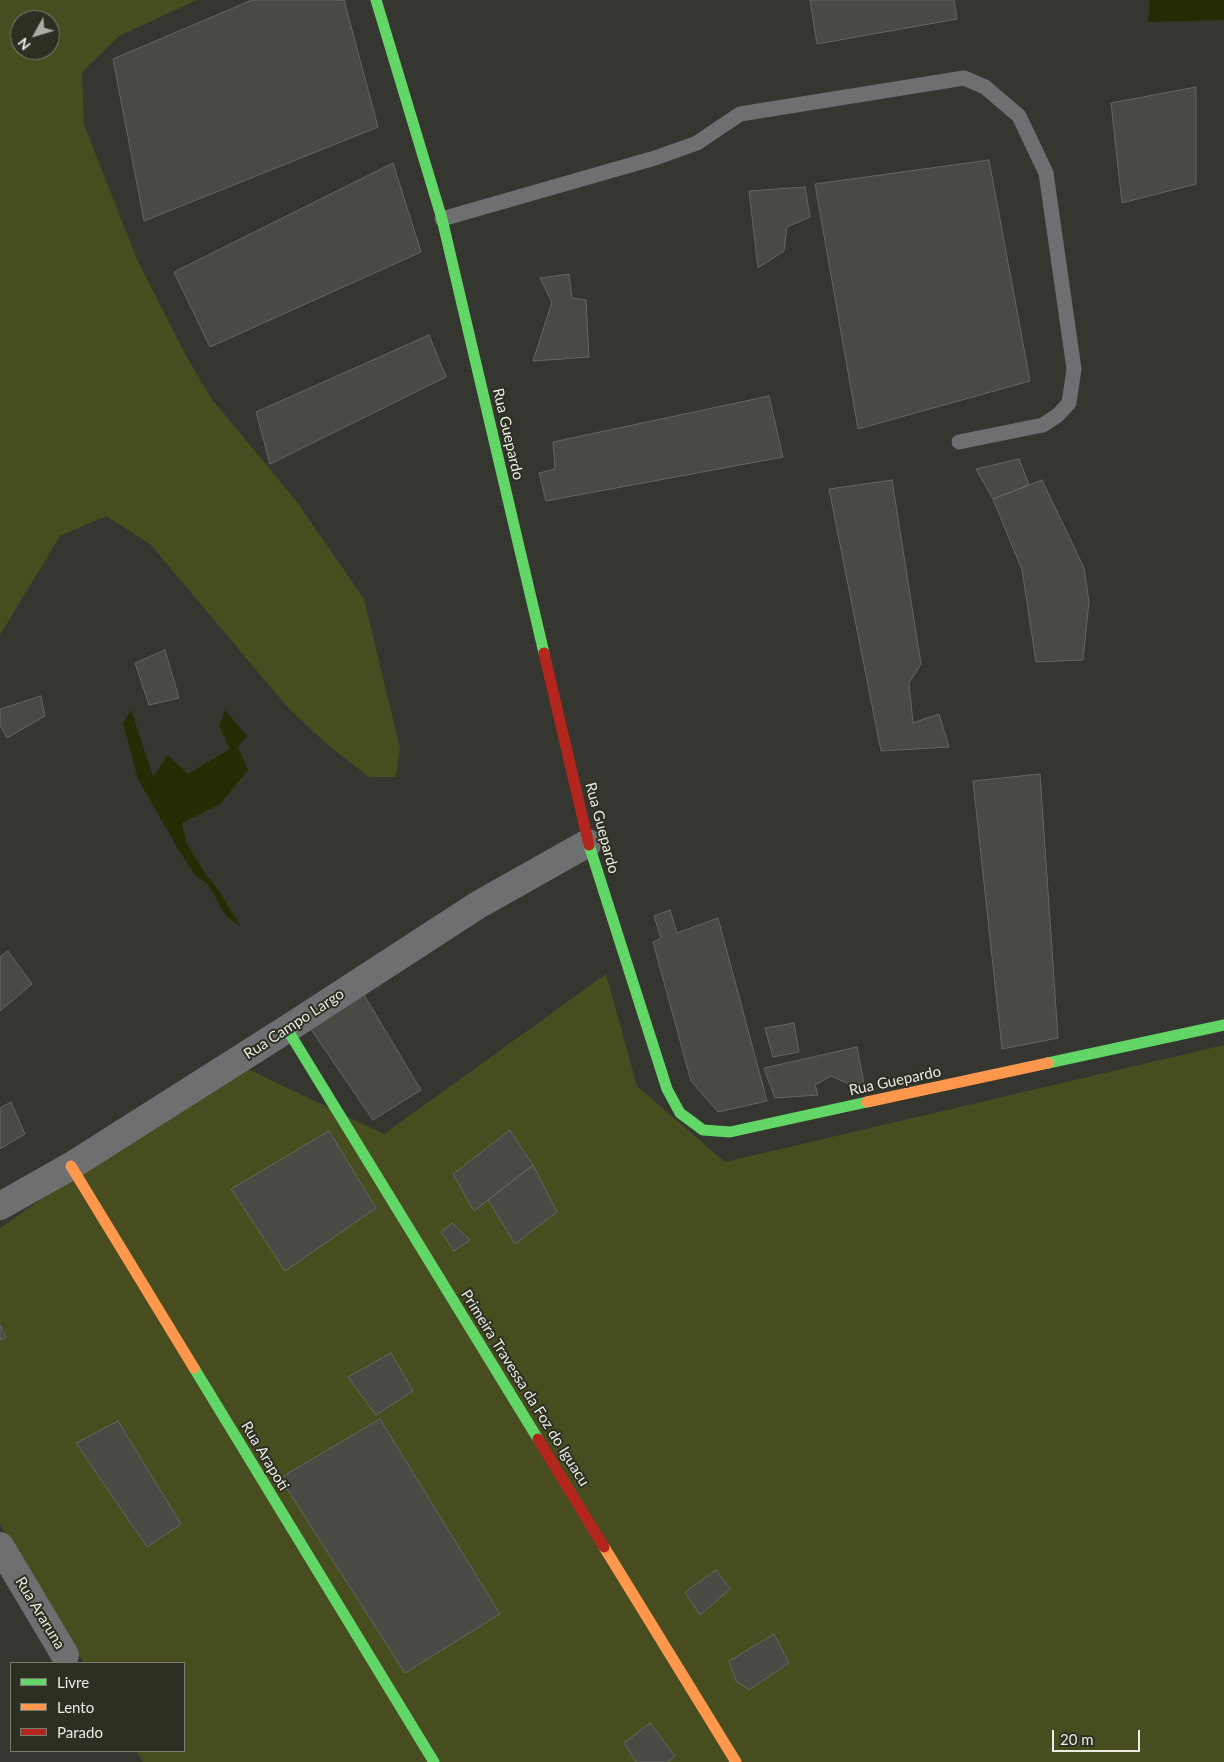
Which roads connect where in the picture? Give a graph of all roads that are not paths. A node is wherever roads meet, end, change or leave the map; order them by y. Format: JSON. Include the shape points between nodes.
{"nodes":[{"id":1,"x":376,"y":0,"type":"edge"},
{"id":2,"x":442,"y":219,"type":"junction"},
{"id":3,"x":958,"y":442,"type":"dead end"},
{"id":4,"x":588,"y":843,"type":"junction"},
{"id":5,"x":1224,"y":1025,"type":"edge"},
{"id":6,"x":287,"y":1030,"type":"junction"},
{"id":7,"x":71,"y":1166,"type":"junction"},
{"id":8,"x":0,"y":1206,"type":"edge"},
{"id":9,"x":0,"y":1546,"type":"edge"},
{"id":10,"x":65,"y":1655,"type":"dead end"},
{"id":11,"x":434,"y":1762,"type":"edge"},
{"id":12,"x":736,"y":1762,"type":"edge"}],
"edges":[{"from":1,"to":2,"type":"street","name":"Rua Guepardo"},
{"from":2,"to":3,"type":"lane","via":[[655,158],[697,143],[740,114],[964,78],[985,87],[1019,116],[1046,173],[1074,368],[1069,403],[1043,425]]},
{"from":2,"to":4,"type":"street","name":"Rua Guepardo"},
{"from":4,"to":5,"type":"street","name":"Rua Guepardo","via":[[667,1089],[680,1113],[703,1130],[730,1132]]},
{"from":4,"to":6,"type":"street","name":"Rua Campo Largo","via":[[478,905]]},
{"from":6,"to":7,"type":"street","name":"Rua Campo Largo"},
{"from":6,"to":12,"type":"street","name":"Primeira Travessa da Foz do Iguacu"},
{"from":7,"to":8,"type":"street","name":"Rua Campo Largo"},
{"from":7,"to":11,"type":"street","name":"Rua Arapoti"},
{"from":9,"to":10,"type":"street","name":"Rua Araruna"}]}
